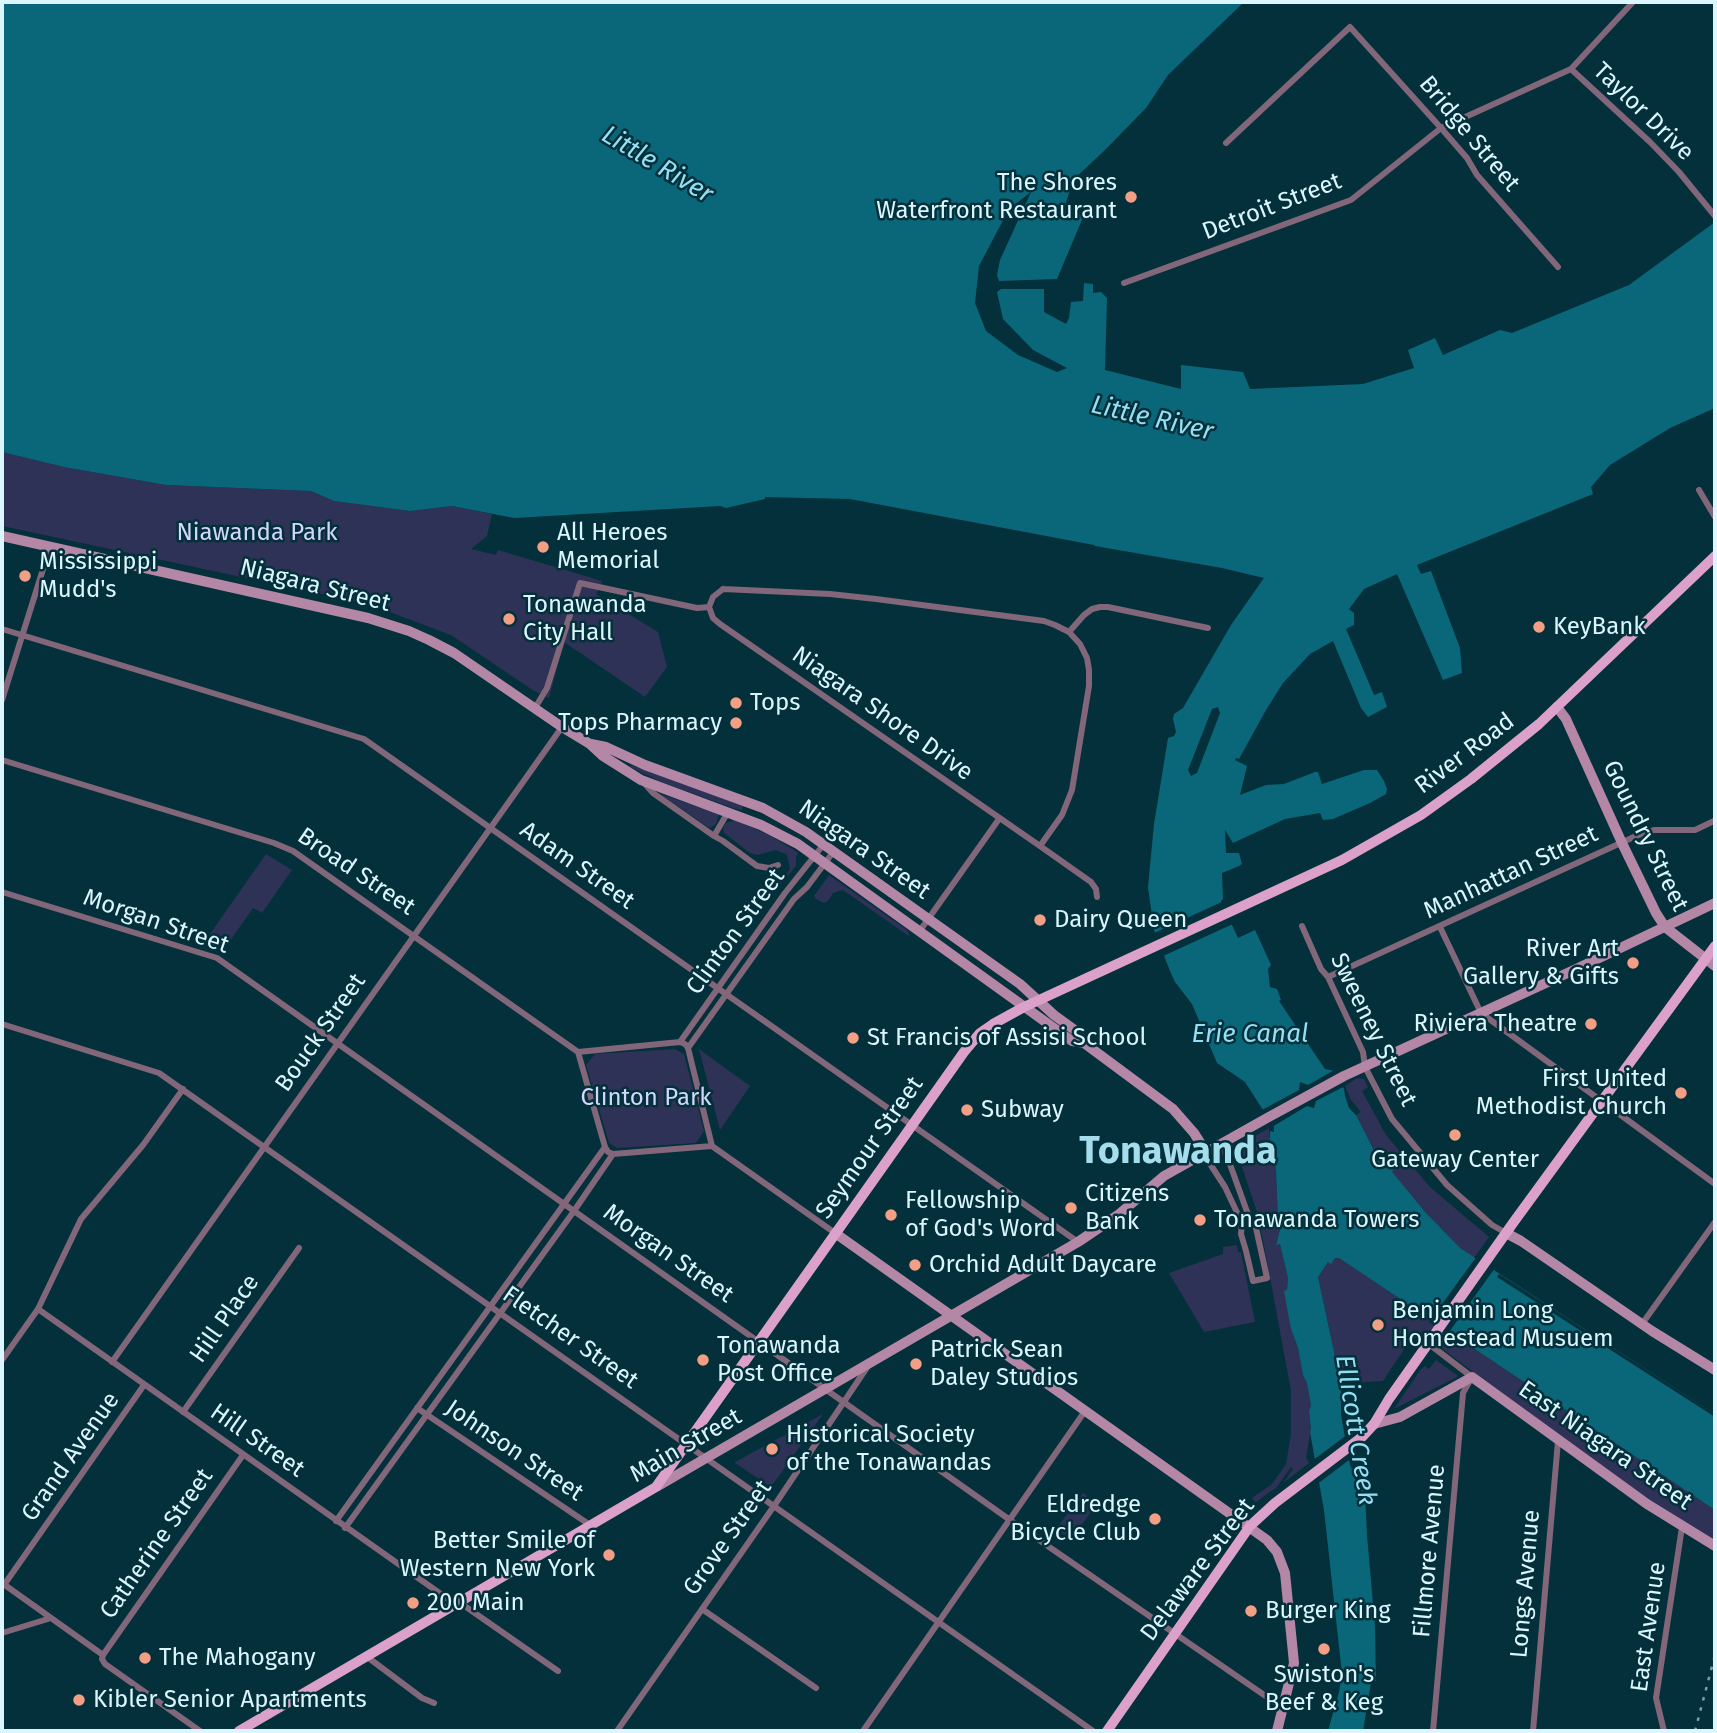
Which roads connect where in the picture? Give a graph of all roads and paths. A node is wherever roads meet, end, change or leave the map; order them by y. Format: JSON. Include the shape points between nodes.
{"nodes":[{"id":1,"x":1633,"y":2,"type":"edge"},
{"id":2,"x":1571,"y":69,"type":"junction"},
{"id":3,"x":1441,"y":128,"type":"junction"},
{"id":4,"x":1226,"y":144,"type":"dead end"},
{"id":5,"x":1713,"y":213,"type":"edge"},
{"id":6,"x":1558,"y":267,"type":"dead end"},
{"id":7,"x":1124,"y":283,"type":"dead end"},
{"id":8,"x":1699,"y":490,"type":"dead end"},
{"id":9,"x":1715,"y":517,"type":"edge"},
{"id":10,"x":2,"y":536,"type":"edge"},
{"id":11,"x":50,"y":547,"type":"junction"},
{"id":12,"x":1715,"y":556,"type":"edge"},
{"id":13,"x":709,"y":607,"type":"junction"},
{"id":14,"x":1208,"y":628,"type":"dead end"},
{"id":15,"x":2,"y":629,"type":"edge"},
{"id":16,"x":1069,"y":632,"type":"junction"},
{"id":17,"x":22,"y":635,"type":"junction"},
{"id":18,"x":2,"y":700,"type":"edge"},
{"id":19,"x":1557,"y":707,"type":"junction"},
{"id":20,"x":535,"y":708,"type":"junction"},
{"id":21,"x":562,"y":727,"type":"junction"},
{"id":22,"x":590,"y":744,"type":"junction"},
{"id":23,"x":2,"y":760,"type":"edge"},
{"id":24,"x":641,"y":780,"type":"junction"},
{"id":25,"x":728,"y":812,"type":"junction"},
{"id":26,"x":999,"y":819,"type":"junction"},
{"id":27,"x":1714,"y":821,"type":"edge"},
{"id":28,"x":490,"y":829,"type":"junction"},
{"id":29,"x":713,"y":836,"type":"junction"},
{"id":30,"x":1622,"y":843,"type":"junction"},
{"id":31,"x":824,"y":844,"type":"junction"},
{"id":32,"x":1040,"y":846,"type":"junction"},
{"id":33,"x":834,"y":851,"type":"junction"},
{"id":34,"x":814,"y":857,"type":"junction"},
{"id":35,"x":824,"y":864,"type":"junction"},
{"id":36,"x":778,"y":865,"type":"dead end"},
{"id":37,"x":2,"y":892,"type":"edge"},
{"id":38,"x":1097,"y":897,"type":"dead end"},
{"id":39,"x":1715,"y":903,"type":"edge"},
{"id":40,"x":928,"y":919,"type":"junction"},
{"id":41,"x":1302,"y":926,"type":"dead end"},
{"id":42,"x":1199,"y":927,"type":"joint"},
{"id":43,"x":1440,"y":927,"type":"junction"},
{"id":44,"x":1665,"y":927,"type":"junction"},
{"id":45,"x":919,"y":932,"type":"junction"},
{"id":46,"x":414,"y":936,"type":"junction"},
{"id":47,"x":1715,"y":946,"type":"edge"},
{"id":48,"x":1710,"y":963,"type":"edge"},
{"id":49,"x":1328,"y":977,"type":"junction"},
{"id":50,"x":718,"y":989,"type":"junction"},
{"id":51,"x":726,"y":994,"type":"junction"},
{"id":52,"x":1039,"y":1001,"type":"junction"},
{"id":53,"x":1024,"y":1007,"type":"junction"},
{"id":54,"x":1481,"y":1013,"type":"junction"},
{"id":55,"x":2,"y":1024,"type":"edge"},
{"id":56,"x":680,"y":1042,"type":"junction"},
{"id":57,"x":338,"y":1043,"type":"junction"},
{"id":58,"x":1084,"y":1043,"type":"junction"},
{"id":59,"x":688,"y":1048,"type":"junction"},
{"id":60,"x":578,"y":1052,"type":"junction"},
{"id":61,"x":1365,"y":1067,"type":"junction"},
{"id":62,"x":183,"y":1089,"type":"junction"},
{"id":63,"x":1602,"y":1101,"type":"junction"},
{"id":64,"x":912,"y":1127,"type":"junction"},
{"id":65,"x":1220,"y":1144,"type":"junction"},
{"id":66,"x":265,"y":1146,"type":"junction"},
{"id":67,"x":712,"y":1146,"type":"junction"},
{"id":68,"x":604,"y":1147,"type":"junction"},
{"id":69,"x":1205,"y":1152,"type":"junction"},
{"id":70,"x":613,"y":1154,"type":"junction"},
{"id":71,"x":1715,"y":1184,"type":"edge"},
{"id":72,"x":564,"y":1203,"type":"junction"},
{"id":73,"x":574,"y":1211,"type":"junction"},
{"id":74,"x":1250,"y":1220,"type":"junction"},
{"id":75,"x":1715,"y":1222,"type":"edge"},
{"id":76,"x":1242,"y":1223,"type":"junction"},
{"id":77,"x":835,"y":1233,"type":"junction"},
{"id":78,"x":1506,"y":1233,"type":"junction"},
{"id":79,"x":1078,"y":1242,"type":"junction"},
{"id":80,"x":299,"y":1248,"type":"dead end"},
{"id":81,"x":527,"y":1254,"type":"junction"},
{"id":82,"x":537,"y":1261,"type":"junction"},
{"id":83,"x":490,"y":1306,"type":"junction"},
{"id":84,"x":38,"y":1309,"type":"junction"},
{"id":85,"x":500,"y":1313,"type":"junction"},
{"id":86,"x":952,"y":1316,"type":"junction"},
{"id":87,"x":1642,"y":1324,"type":"junction"},
{"id":88,"x":1416,"y":1334,"type":"dead end"},
{"id":89,"x":759,"y":1342,"type":"junction"},
{"id":90,"x":455,"y":1356,"type":"junction"},
{"id":91,"x":2,"y":1360,"type":"edge"},
{"id":92,"x":111,"y":1362,"type":"junction"},
{"id":93,"x":464,"y":1362,"type":"junction"},
{"id":94,"x":869,"y":1365,"type":"junction"},
{"id":95,"x":1715,"y":1370,"type":"edge"},
{"id":96,"x":1472,"y":1377,"type":"junction"},
{"id":97,"x":144,"y":1385,"type":"junction"},
{"id":98,"x":826,"y":1389,"type":"junction"},
{"id":99,"x":844,"y":1402,"type":"junction"},
{"id":100,"x":417,"y":1408,"type":"junction"},
{"id":101,"x":1086,"y":1411,"type":"junction"},
{"id":102,"x":183,"y":1412,"type":"junction"},
{"id":103,"x":426,"y":1415,"type":"junction"},
{"id":104,"x":1374,"y":1424,"type":"junction"},
{"id":105,"x":1558,"y":1441,"type":"junction"},
{"id":106,"x":686,"y":1444,"type":"junction"},
{"id":107,"x":243,"y":1455,"type":"junction"},
{"id":108,"x":707,"y":1459,"type":"junction"},
{"id":109,"x":375,"y":1467,"type":"junction"},
{"id":110,"x":384,"y":1474,"type":"junction"},
{"id":111,"x":656,"y":1487,"type":"junction"},
{"id":112,"x":774,"y":1506,"type":"junction"},
{"id":113,"x":1010,"y":1520,"type":"junction"},
{"id":114,"x":336,"y":1521,"type":"junction"},
{"id":115,"x":590,"y":1525,"type":"junction"},
{"id":116,"x":1251,"y":1526,"type":"junction"},
{"id":117,"x":1682,"y":1527,"type":"junction"},
{"id":118,"x":345,"y":1528,"type":"junction"},
{"id":119,"x":1715,"y":1546,"type":"edge"},
{"id":120,"x":3,"y":1584,"type":"edge"},
{"id":121,"x":457,"y":1603,"type":"junction"},
{"id":122,"x":702,"y":1609,"type":"junction"},
{"id":123,"x":51,"y":1618,"type":"junction"},
{"id":124,"x":938,"y":1623,"type":"junction"},
{"id":125,"x":2,"y":1633,"type":"edge"},
{"id":126,"x":1175,"y":1633,"type":"junction"},
{"id":127,"x":103,"y":1655,"type":"junction"},
{"id":128,"x":366,"y":1656,"type":"junction"},
{"id":129,"x":558,"y":1671,"type":"dead end"},
{"id":130,"x":816,"y":1688,"type":"dead end"},
{"id":131,"x":434,"y":1703,"type":"dead end"},
{"id":132,"x":1283,"y":1709,"type":"junction"},
{"id":133,"x":1434,"y":1728,"type":"edge"},
{"id":134,"x":200,"y":1731,"type":"edge"},
{"id":135,"x":239,"y":1731,"type":"edge"},
{"id":136,"x":617,"y":1731,"type":"edge"},
{"id":137,"x":863,"y":1731,"type":"edge"},
{"id":138,"x":1093,"y":1731,"type":"edge"},
{"id":139,"x":1107,"y":1731,"type":"edge"},
{"id":140,"x":1277,"y":1731,"type":"edge"},
{"id":141,"x":1441,"y":1731,"type":"edge"},
{"id":142,"x":1533,"y":1731,"type":"edge"},
{"id":143,"x":1664,"y":1731,"type":"edge"}],
"edges":[{"from":1,"to":2,"type":"street"},
{"from":2,"to":3,"type":"street","name":"Detroit Street"},
{"from":2,"to":5,"type":"street","name":"Taylor Drive","via":[[1656,148]]},
{"from":3,"to":4,"type":"street","name":"Bridge Street","via":[[1350,27]]},
{"from":3,"to":6,"type":"street","name":"Bridge Street"},
{"from":3,"to":7,"type":"street","name":"Detroit Street","via":[[1351,200]]},
{"from":8,"to":9,"type":"street"},
{"from":10,"to":11,"type":"street","name":"Niagara Street"},
{"from":11,"to":17,"type":"street"},
{"from":11,"to":20,"type":"street","name":"Niagara Street","via":[[409,631],[449,650]]},
{"from":12,"to":19,"type":"main road","name":"River Road"},
{"from":13,"to":16,"type":"street","via":[[723,589],[830,594],[1044,621]]},
{"from":13,"to":20,"type":"street","via":[[580,583],[547,688]]},
{"from":13,"to":26,"type":"street","name":"Niagara Shore Drive","via":[[720,624]]},
{"from":14,"to":16,"type":"street","via":[[1100,607],[1084,615]]},
{"from":15,"to":17,"type":"street","name":"Adam Street"},
{"from":16,"to":32,"type":"street","via":[[1084,652],[1089,686],[1072,790],[1062,815]]},
{"from":17,"to":18,"type":"street"},
{"from":17,"to":28,"type":"street","name":"Adam Street","via":[[364,739]]},
{"from":19,"to":30,"type":"street","name":"Goundry Street"},
{"from":19,"to":42,"type":"main road","name":"River Road","via":[[1503,755],[1421,815],[1342,860]]},
{"from":20,"to":21,"type":"street","name":"Niagara Street"},
{"from":21,"to":22,"type":"street","name":"Niagara Street"},
{"from":21,"to":28,"type":"street","name":"Bouck Street"},
{"from":22,"to":24,"type":"street","name":"Niagara Street"},
{"from":22,"to":31,"type":"street","name":"Niagara Street","via":[[763,808]]},
{"from":23,"to":46,"type":"street","name":"Broad Street","via":[[274,843],[302,857]]},
{"from":24,"to":25,"type":"street","name":"Niagara Street"},
{"from":24,"to":29,"type":"street","name":"Niagara Street"},
{"from":25,"to":29,"type":"street"},
{"from":25,"to":34,"type":"street","name":"Niagara Street","via":[[798,844]]},
{"from":26,"to":32,"type":"street","name":"Niagara Shore Drive"},
{"from":26,"to":40,"type":"street"},
{"from":27,"to":30,"type":"street","name":"Manhattan Street","via":[[1695,830],[1654,830]]},
{"from":28,"to":46,"type":"street","name":"Bouck Street"},
{"from":28,"to":50,"type":"street","name":"Adam Street"},
{"from":29,"to":36,"type":"street","name":"Niagara Street","via":[[757,866]]},
{"from":30,"to":43,"type":"street","name":"Manhattan Street"},
{"from":30,"to":44,"type":"street","name":"Goundry Street"},
{"from":31,"to":33,"type":"street","name":"Niagara Street"},
{"from":31,"to":34,"type":"street","name":"Clinton Street"},
{"from":32,"to":38,"type":"street","name":"Niagara Shore Drive","via":[[1091,882]]},
{"from":33,"to":35,"type":"street","name":"Clinton Street"},
{"from":33,"to":40,"type":"street","name":"Niagara Street"},
{"from":34,"to":35,"type":"street","name":"Niagara Street"},
{"from":34,"to":50,"type":"street","name":"Clinton Street"},
{"from":35,"to":45,"type":"street","name":"Niagara Street"},
{"from":35,"to":51,"type":"street","name":"Clinton Street"},
{"from":37,"to":57,"type":"street","name":"Morgan Street","via":[[217,958]]},
{"from":39,"to":44,"type":"street","name":"Main Street"},
{"from":40,"to":45,"type":"street"},
{"from":40,"to":52,"type":"street","name":"Niagara Street"},
{"from":41,"to":49,"type":"street","name":"Sweeney Street"},
{"from":42,"to":52,"type":"main road","name":"Seymour Street"},
{"from":43,"to":49,"type":"street","name":"Manhattan Street"},
{"from":43,"to":54,"type":"street"},
{"from":44,"to":48,"type":"street","name":"Goundry Street"},
{"from":44,"to":54,"type":"street","name":"Main Street"},
{"from":45,"to":53,"type":"street","name":"Niagara Street"},
{"from":46,"to":57,"type":"street","name":"Bouck Street"},
{"from":46,"to":60,"type":"street","name":"Broad Street"},
{"from":47,"to":48,"type":"main road","name":"Delaware Street"},
{"from":48,"to":63,"type":"main road","name":"Delaware Street"},
{"from":49,"to":61,"type":"street","name":"Sweeney Street","via":[[1363,1052]]},
{"from":50,"to":51,"type":"street","name":"Adam Street"},
{"from":50,"to":56,"type":"street","name":"Clinton Street"},
{"from":51,"to":59,"type":"street","name":"Clinton Street"},
{"from":51,"to":64,"type":"street","name":"Adam Street"},
{"from":52,"to":53,"type":"main road","name":"Seymour Street"},
{"from":52,"to":58,"type":"street","name":"Niagara Street"},
{"from":53,"to":58,"type":"street","name":"Niagara Street","via":[[1072,1041]]},
{"from":53,"to":64,"type":"main road","name":"Seymour Street","via":[[975,1037]]},
{"from":54,"to":61,"type":"street","name":"Main Street"},
{"from":54,"to":63,"type":"street"},
{"from":55,"to":62,"type":"street","name":"Fletcher Street","via":[[159,1073]]},
{"from":56,"to":59,"type":"street"},
{"from":56,"to":60,"type":"street"},
{"from":57,"to":66,"type":"street","name":"Bouck Street"},
{"from":57,"to":72,"type":"street","name":"Morgan Street"},
{"from":58,"to":69,"type":"street","name":"Niagara Street","via":[[1168,1105]]},
{"from":59,"to":67,"type":"street"},
{"from":60,"to":68,"type":"street"},
{"from":61,"to":65,"type":"street","name":"Main Street"},
{"from":61,"to":78,"type":"street","name":"Sweeney Street","via":[[1392,1119],[1447,1185]]},
{"from":62,"to":66,"type":"street","name":"Fletcher Street"},
{"from":62,"to":84,"type":"street","via":[[81,1219]]},
{"from":63,"to":71,"type":"street"},
{"from":63,"to":78,"type":"main road","name":"Delaware Street"},
{"from":64,"to":77,"type":"main road","name":"Seymour Street"},
{"from":64,"to":79,"type":"street","name":"Adam Street"},
{"from":65,"to":69,"type":"street","name":"Main Street"},
{"from":65,"to":74,"type":"street"},
{"from":66,"to":83,"type":"street","name":"Fletcher Street"},
{"from":66,"to":92,"type":"street","name":"Bouck Street"},
{"from":67,"to":70,"type":"street"},
{"from":67,"to":77,"type":"street"},
{"from":68,"to":70,"type":"street"},
{"from":68,"to":72,"type":"street"},
{"from":69,"to":76,"type":"street"},
{"from":69,"to":79,"type":"street","name":"Main Street","via":[[1164,1176]]},
{"from":70,"to":73,"type":"street"},
{"from":72,"to":73,"type":"street","name":"Morgan Street"},
{"from":72,"to":81,"type":"street"},
{"from":73,"to":82,"type":"street"},
{"from":73,"to":89,"type":"street","name":"Morgan Street"},
{"from":74,"to":76,"type":"street"},
{"from":74,"to":76,"type":"street","via":[[1256,1228],[1267,1278],[1253,1281]]},
{"from":75,"to":87,"type":"street"},
{"from":77,"to":86,"type":"street"},
{"from":77,"to":89,"type":"main road","name":"Seymour Street"},
{"from":78,"to":87,"type":"street"},
{"from":78,"to":104,"type":"main road","name":"Delaware Street"},
{"from":79,"to":86,"type":"street","name":"Main Street"},
{"from":80,"to":102,"type":"street","name":"Hill Place"},
{"from":81,"to":82,"type":"street"},
{"from":81,"to":83,"type":"street"},
{"from":82,"to":85,"type":"street"},
{"from":83,"to":85,"type":"street","name":"Fletcher Street"},
{"from":83,"to":90,"type":"street"},
{"from":84,"to":91,"type":"street"},
{"from":84,"to":92,"type":"street","name":"Hill Street"},
{"from":85,"to":93,"type":"street"},
{"from":85,"to":106,"type":"street","name":"Fletcher Street"},
{"from":86,"to":94,"type":"street","name":"Main Street"},
{"from":86,"to":101,"type":"street"},
{"from":87,"to":95,"type":"street"},
{"from":88,"to":96,"type":"street","name":"East Niagara Street"},
{"from":89,"to":98,"type":"street","name":"Morgan Street"},
{"from":89,"to":106,"type":"main road","name":"Seymour Street"},
{"from":90,"to":93,"type":"street"},
{"from":90,"to":100,"type":"street"},
{"from":92,"to":97,"type":"street","name":"Hill Street"},
{"from":93,"to":103,"type":"street"},
{"from":94,"to":98,"type":"street","name":"Main Street"},
{"from":94,"to":99,"type":"street","name":"Grove Street"},
{"from":96,"to":104,"type":"street","via":[[1400,1417]]},
{"from":96,"to":105,"type":"street","name":"East Niagara Street"},
{"from":96,"to":133,"type":"street","name":"Fillmore Avenue","via":[[1463,1394]]},
{"from":97,"to":102,"type":"street","name":"Hill Street"},
{"from":97,"to":120,"type":"street","name":"Grand Avenue"},
{"from":98,"to":99,"type":"street","name":"Morgan Street"},
{"from":98,"to":108,"type":"street","name":"Main Street"},
{"from":99,"to":112,"type":"street","name":"Grove Street"},
{"from":99,"to":113,"type":"street","name":"Morgan Street"},
{"from":100,"to":103,"type":"street","name":"Johnson Street"},
{"from":100,"to":109,"type":"street"},
{"from":101,"to":113,"type":"street"},
{"from":101,"to":116,"type":"street"},
{"from":102,"to":107,"type":"street","name":"Hill Street"},
{"from":103,"to":110,"type":"street"},
{"from":103,"to":115,"type":"street","name":"Johnson Street"},
{"from":104,"to":116,"type":"main road","name":"Delaware Street"},
{"from":105,"to":117,"type":"street","name":"East Niagara Street"},
{"from":105,"to":142,"type":"street","name":"Longs Avenue"},
{"from":106,"to":108,"type":"street","name":"Fletcher Street"},
{"from":106,"to":111,"type":"main road","name":"Seymour Street"},
{"from":107,"to":114,"type":"street","name":"Hill Street"},
{"from":107,"to":127,"type":"street","name":"Catherine Street"},
{"from":108,"to":111,"type":"street","name":"Main Street"},
{"from":108,"to":112,"type":"street","name":"Fletcher Street"},
{"from":109,"to":110,"type":"street"},
{"from":109,"to":114,"type":"street"},
{"from":110,"to":118,"type":"street"},
{"from":111,"to":115,"type":"main road","name":"Main Street"},
{"from":112,"to":122,"type":"street","name":"Grove Street"},
{"from":112,"to":124,"type":"street","name":"Fletcher Street"},
{"from":113,"to":124,"type":"street"},
{"from":113,"to":126,"type":"street","name":"Morgan Street"},
{"from":114,"to":118,"type":"street","name":"Hill Street"},
{"from":115,"to":121,"type":"main road","name":"Main Street"},
{"from":116,"to":126,"type":"main road","name":"Delaware Street"},
{"from":116,"to":132,"type":"street","via":[[1272,1545],[1285,1573],[1294,1663]]},
{"from":117,"to":119,"type":"street","name":"East Niagara Street"},
{"from":117,"to":143,"type":"street","name":"East Avenue","via":[[1656,1698]]},
{"from":118,"to":121,"type":"street","name":"Hill Street"},
{"from":120,"to":123,"type":"street"},
{"from":121,"to":128,"type":"main road","name":"Main Street"},
{"from":121,"to":129,"type":"street","name":"Hill Street"},
{"from":122,"to":130,"type":"street"},
{"from":122,"to":136,"type":"street","name":"Grove Street"},
{"from":123,"to":125,"type":"street"},
{"from":123,"to":127,"type":"street"},
{"from":124,"to":137,"type":"street"},
{"from":124,"to":138,"type":"street","name":"Fletcher Street"},
{"from":126,"to":132,"type":"street","name":"Morgan Street"},
{"from":126,"to":139,"type":"main road","name":"Delaware Street"},
{"from":127,"to":134,"type":"street","via":[[105,1664]]},
{"from":128,"to":131,"type":"street"},
{"from":128,"to":135,"type":"main road","name":"Main Street"},
{"from":132,"to":140,"type":"street"},
{"from":133,"to":141,"type":"street"}]}
